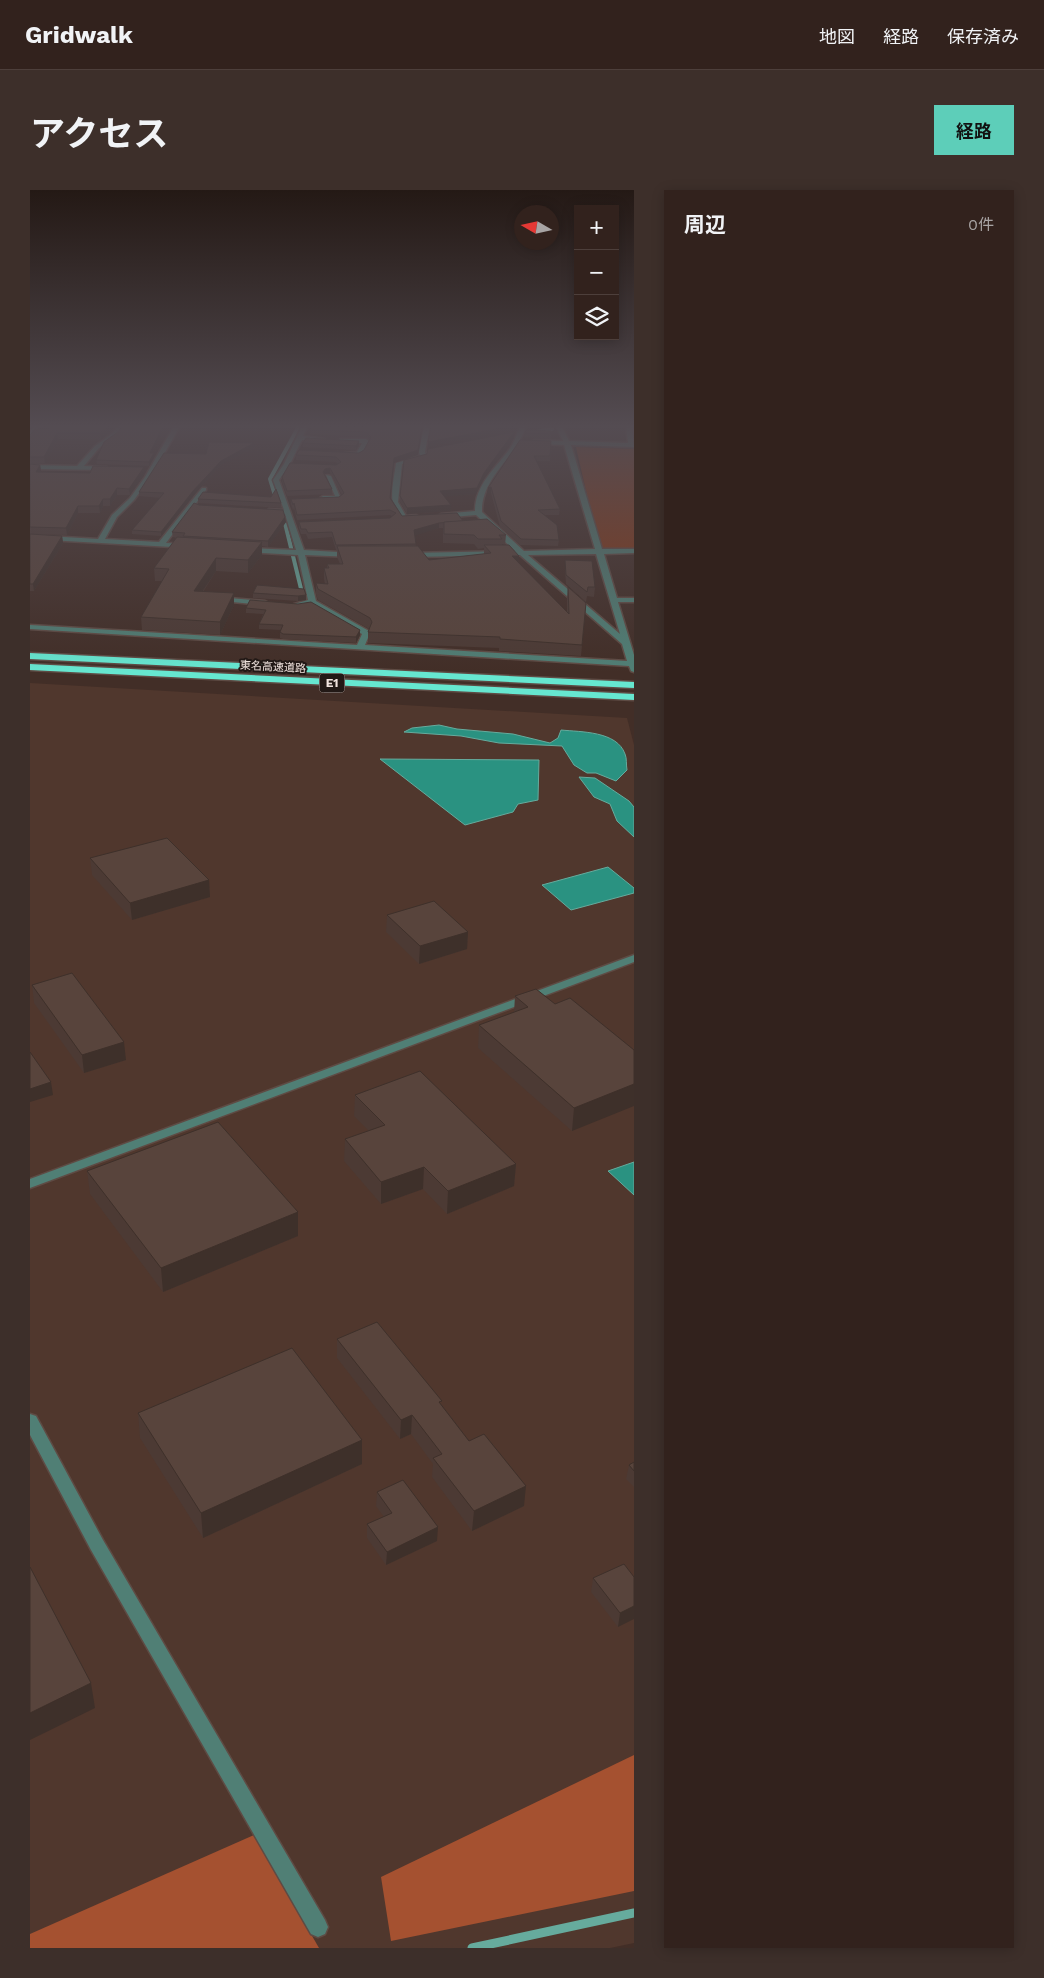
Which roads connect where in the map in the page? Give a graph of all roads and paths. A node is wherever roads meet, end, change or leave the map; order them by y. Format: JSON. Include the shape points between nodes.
{"nodes":[{"id":1,"x":122,"y":508,"type":"edge"},
{"id":2,"x":189,"y":508,"type":"edge"},
{"id":3,"x":286,"y":508,"type":"edge"},
{"id":4,"x":398,"y":508,"type":"edge"},
{"id":5,"x":477,"y":508,"type":"edge"},
{"id":6,"x":587,"y":508,"type":"edge"},
{"id":7,"x":258,"y":510,"type":"edge"},
{"id":8,"x":288,"y":512,"type":"junction"},
{"id":9,"x":478,"y":513,"type":"junction"},
{"id":10,"x":432,"y":516,"type":"edge"},
{"id":11,"x":422,"y":517,"type":"edge"},
{"id":12,"x":301,"y":523,"type":"edge"},
{"id":13,"x":292,"y":524,"type":"junction"},
{"id":14,"x":30,"y":537,"type":"edge"},
{"id":15,"x":101,"y":540,"type":"junction"},
{"id":16,"x":161,"y":544,"type":"junction"},
{"id":17,"x":198,"y":546,"type":"edge"},
{"id":18,"x":235,"y":549,"type":"edge"},
{"id":19,"x":600,"y":551,"type":"junction"},
{"id":20,"x":634,"y":551,"type":"edge"},
{"id":21,"x":301,"y":553,"type":"junction"},
{"id":22,"x":520,"y":554,"type":"junction"},
{"id":23,"x":362,"y":555,"type":"edge"},
{"id":24,"x":399,"y":555,"type":"edge"},
{"id":25,"x":232,"y":600,"type":"edge"},
{"id":26,"x":613,"y":600,"type":"junction"},
{"id":27,"x":634,"y":600,"type":"edge"},
{"id":28,"x":312,"y":602,"type":"junction"},
{"id":29,"x":270,"y":603,"type":"edge"},
{"id":30,"x":289,"y":604,"type":"edge"},
{"id":31,"x":30,"y":627,"type":"edge"},
{"id":32,"x":624,"y":639,"type":"junction"},
{"id":33,"x":360,"y":647,"type":"junction"},
{"id":34,"x":30,"y":656,"type":"edge"},
{"id":35,"x":633,"y":666,"type":"edge"},
{"id":36,"x":30,"y":667,"type":"edge"},
{"id":37,"x":634,"y":685,"type":"edge"},
{"id":38,"x":634,"y":697,"type":"edge"},
{"id":39,"x":634,"y":958,"type":"edge"},
{"id":40,"x":30,"y":1184,"type":"edge"},
{"id":41,"x":30,"y":1420,"type":"edge"},
{"id":42,"x":318,"y":1927,"type":"dead end"}],
"edges":[{"from":1,"to":15,"type":"street","via":[[114,516]]},
{"from":2,"to":16,"type":"street"},
{"from":3,"to":8,"type":"street"},
{"from":4,"to":11,"type":"street","via":[[404,518]]},
{"from":5,"to":9,"type":"street"},
{"from":6,"to":19,"type":"street"},
{"from":7,"to":8,"type":"street"},
{"from":8,"to":13,"type":"street"},
{"from":9,"to":10,"type":"street"},
{"from":9,"to":22,"type":"street"},
{"from":12,"to":13,"type":"street"},
{"from":13,"to":21,"type":"street"},
{"from":14,"to":15,"type":"street"},
{"from":15,"to":16,"type":"street"},
{"from":16,"to":17,"type":"street"},
{"from":18,"to":21,"type":"street"},
{"from":19,"to":20,"type":"street"},
{"from":19,"to":22,"type":"street"},
{"from":19,"to":26,"type":"street"},
{"from":21,"to":23,"type":"street"},
{"from":21,"to":28,"type":"street"},
{"from":22,"to":24,"type":"street"},
{"from":22,"to":32,"type":"street"},
{"from":25,"to":29,"type":"street"},
{"from":26,"to":27,"type":"street"},
{"from":26,"to":32,"type":"street"},
{"from":28,"to":30,"type":"street"},
{"from":28,"to":33,"type":"street","via":[[366,632]]},
{"from":31,"to":33,"type":"street"},
{"from":32,"to":35,"type":"street"},
{"from":33,"to":35,"type":"street"},
{"from":34,"to":37,"type":"highway","name":"東名高速道路","number":"E1"},
{"from":36,"to":38,"type":"highway","name":"東名高速道路","number":"E1"},
{"from":39,"to":40,"type":"street"},
{"from":41,"to":42,"type":"street","via":[[97,1544]]}]}
